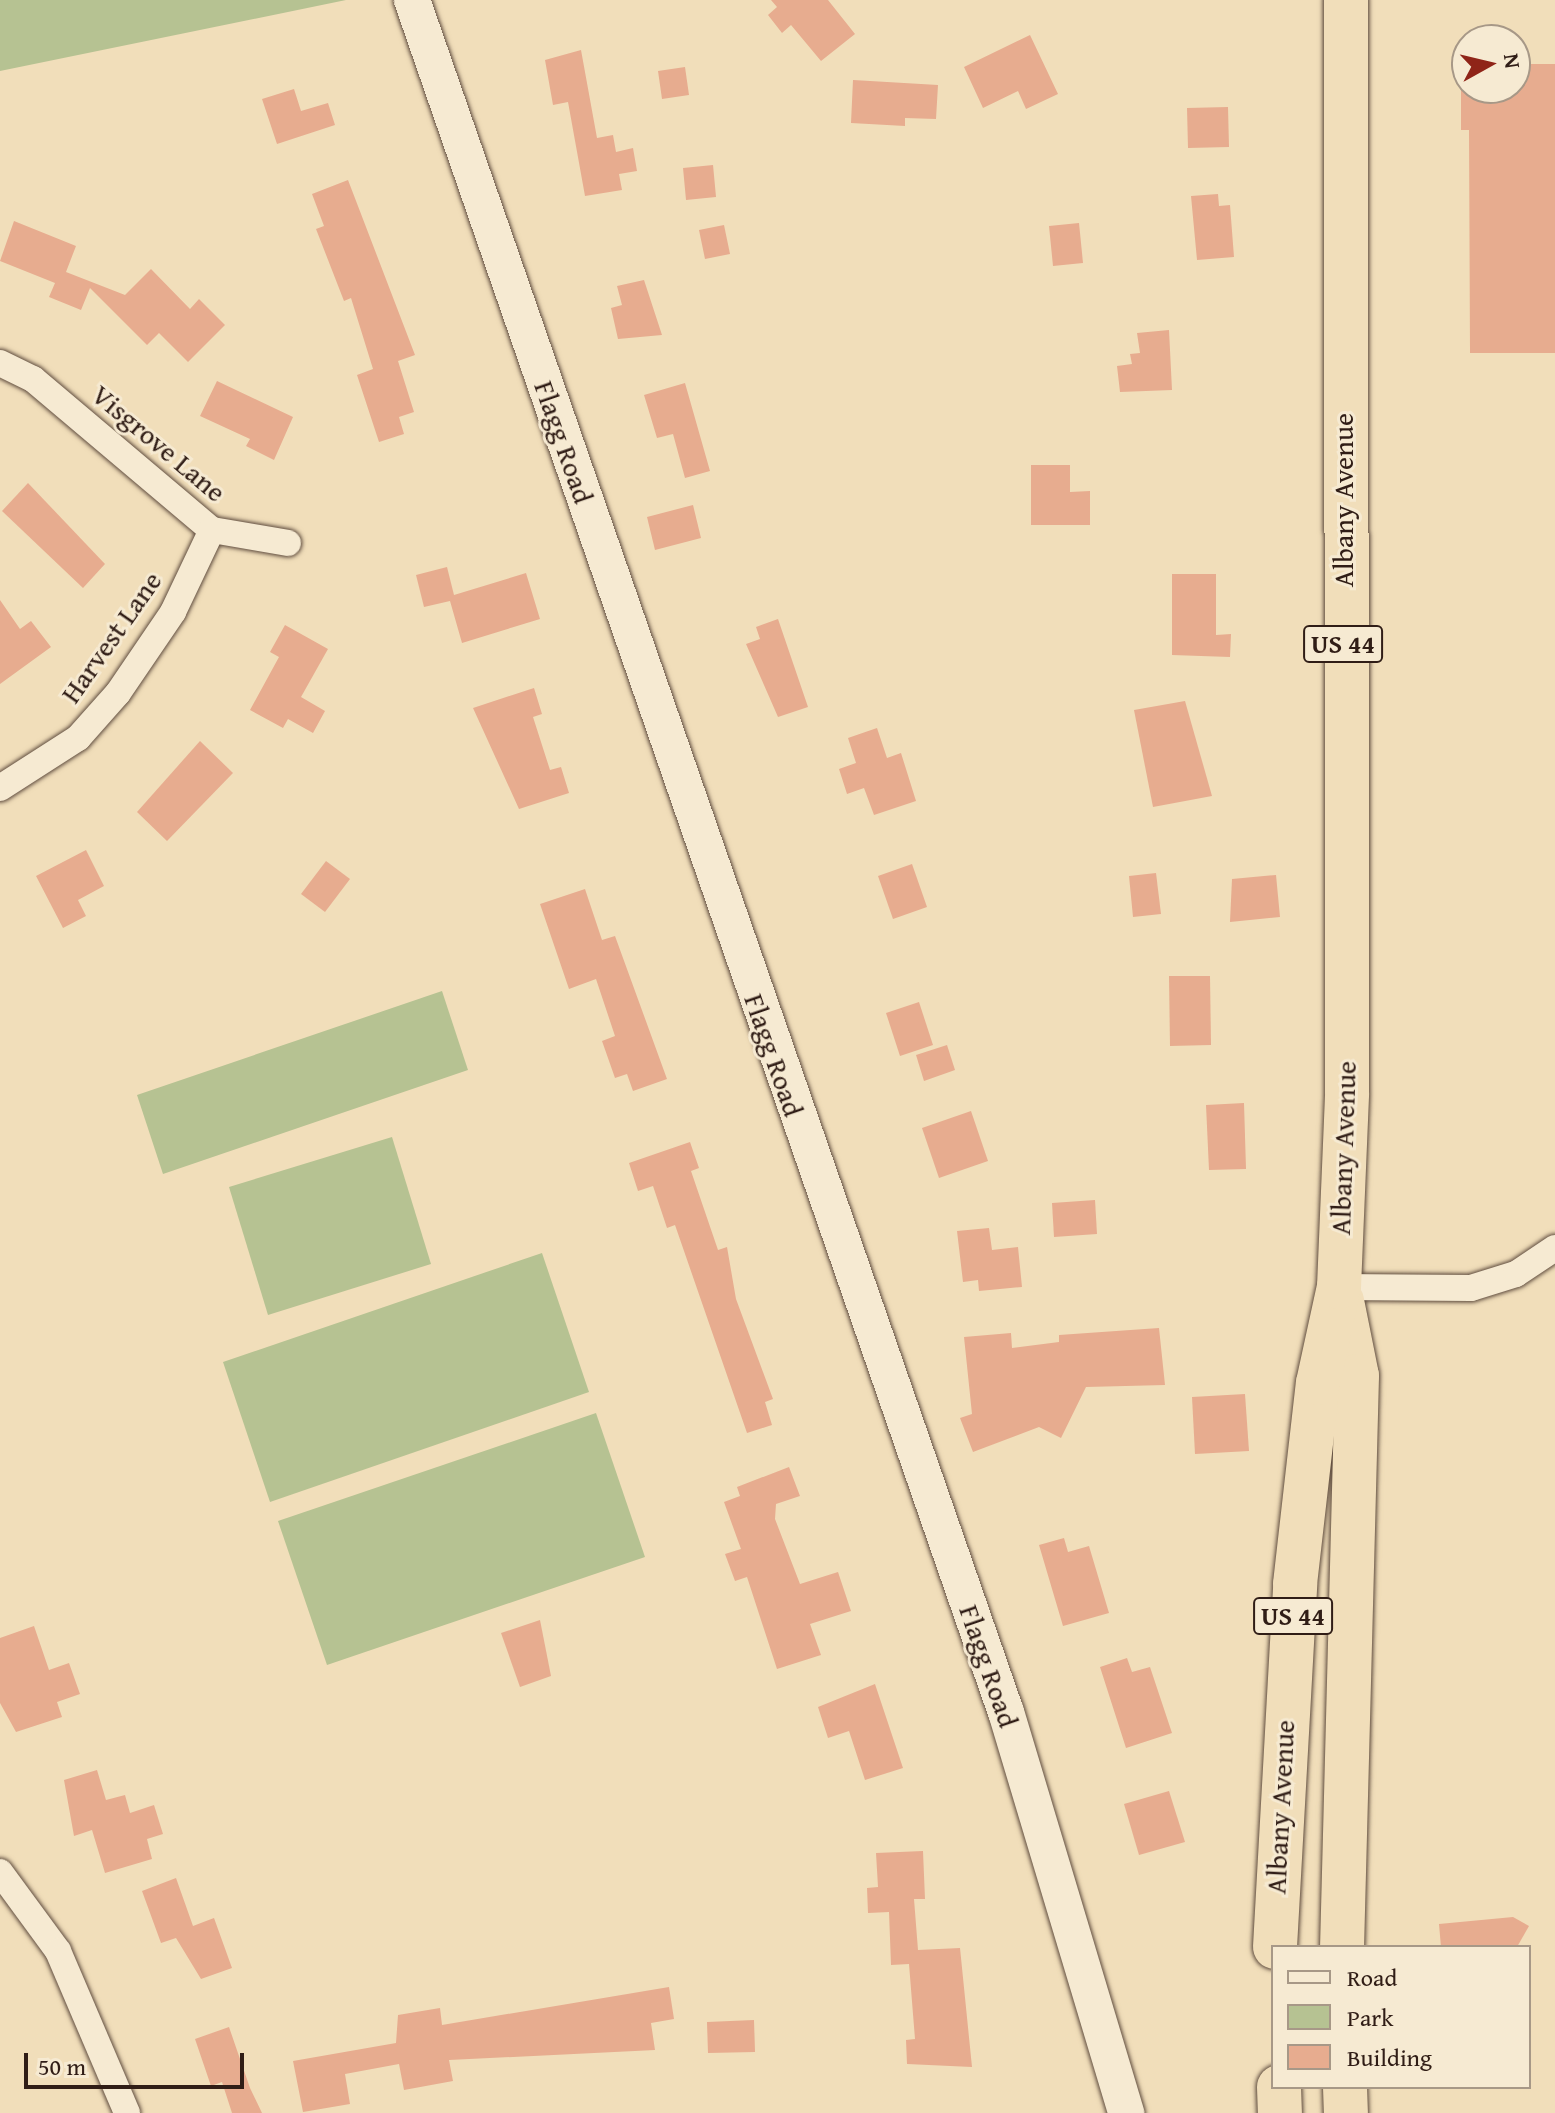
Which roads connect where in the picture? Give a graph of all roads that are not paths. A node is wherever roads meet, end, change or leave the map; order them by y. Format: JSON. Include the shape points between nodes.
{"nodes":[{"id":1,"x":412,"y":0,"type":"edge"},
{"id":2,"x":1346,"y":0,"type":"edge"},
{"id":3,"x":0,"y":363,"type":"edge"},
{"id":4,"x":212,"y":530,"type":"junction"},
{"id":5,"x":288,"y":543,"type":"dead end"},
{"id":6,"x":0,"y":788,"type":"edge"},
{"id":7,"x":1555,"y":1248,"type":"edge"},
{"id":8,"x":1339,"y":1287,"type":"junction"},
{"id":9,"x":0,"y":1872,"type":"edge"},
{"id":10,"x":1275,"y":1945,"type":"edge"},
{"id":11,"x":1342,"y":1945,"type":"edge"},
{"id":12,"x":1279,"y":2089,"type":"edge"},
{"id":13,"x":1345,"y":2089,"type":"edge"},
{"id":14,"x":127,"y":2113,"type":"edge"},
{"id":15,"x":1126,"y":2113,"type":"edge"},
{"id":16,"x":1280,"y":2113,"type":"edge"},
{"id":17,"x":1346,"y":2113,"type":"edge"}],
"edges":[{"from":1,"to":15,"type":"street","name":"Flagg Road","via":[[1006,1712]]},
{"from":2,"to":8,"type":"highway","name":"Albany Avenue","number":"US 44","via":[[1347,1093]]},
{"from":3,"to":4,"type":"street","name":"Visgrove Lane","via":[[46,389]]},
{"from":4,"to":5,"type":"street","name":"Visgrove Lane"},
{"from":4,"to":6,"type":"street","name":"Harvest Lane","via":[[173,612],[118,693],[78,738]]},
{"from":7,"to":8,"type":"street","via":[[1516,1274],[1471,1288]]},
{"from":8,"to":10,"type":"highway","name":"Albany Avenue","number":"US 44","via":[[1318,1383],[1295,1584]]},
{"from":8,"to":11,"type":"highway","name":"Albany Avenue","number":"US 44","via":[[1357,1376]]},
{"from":9,"to":14,"type":"street","via":[[58,1951]]},
{"from":12,"to":16,"type":"highway"},
{"from":13,"to":17,"type":"highway"}]}
